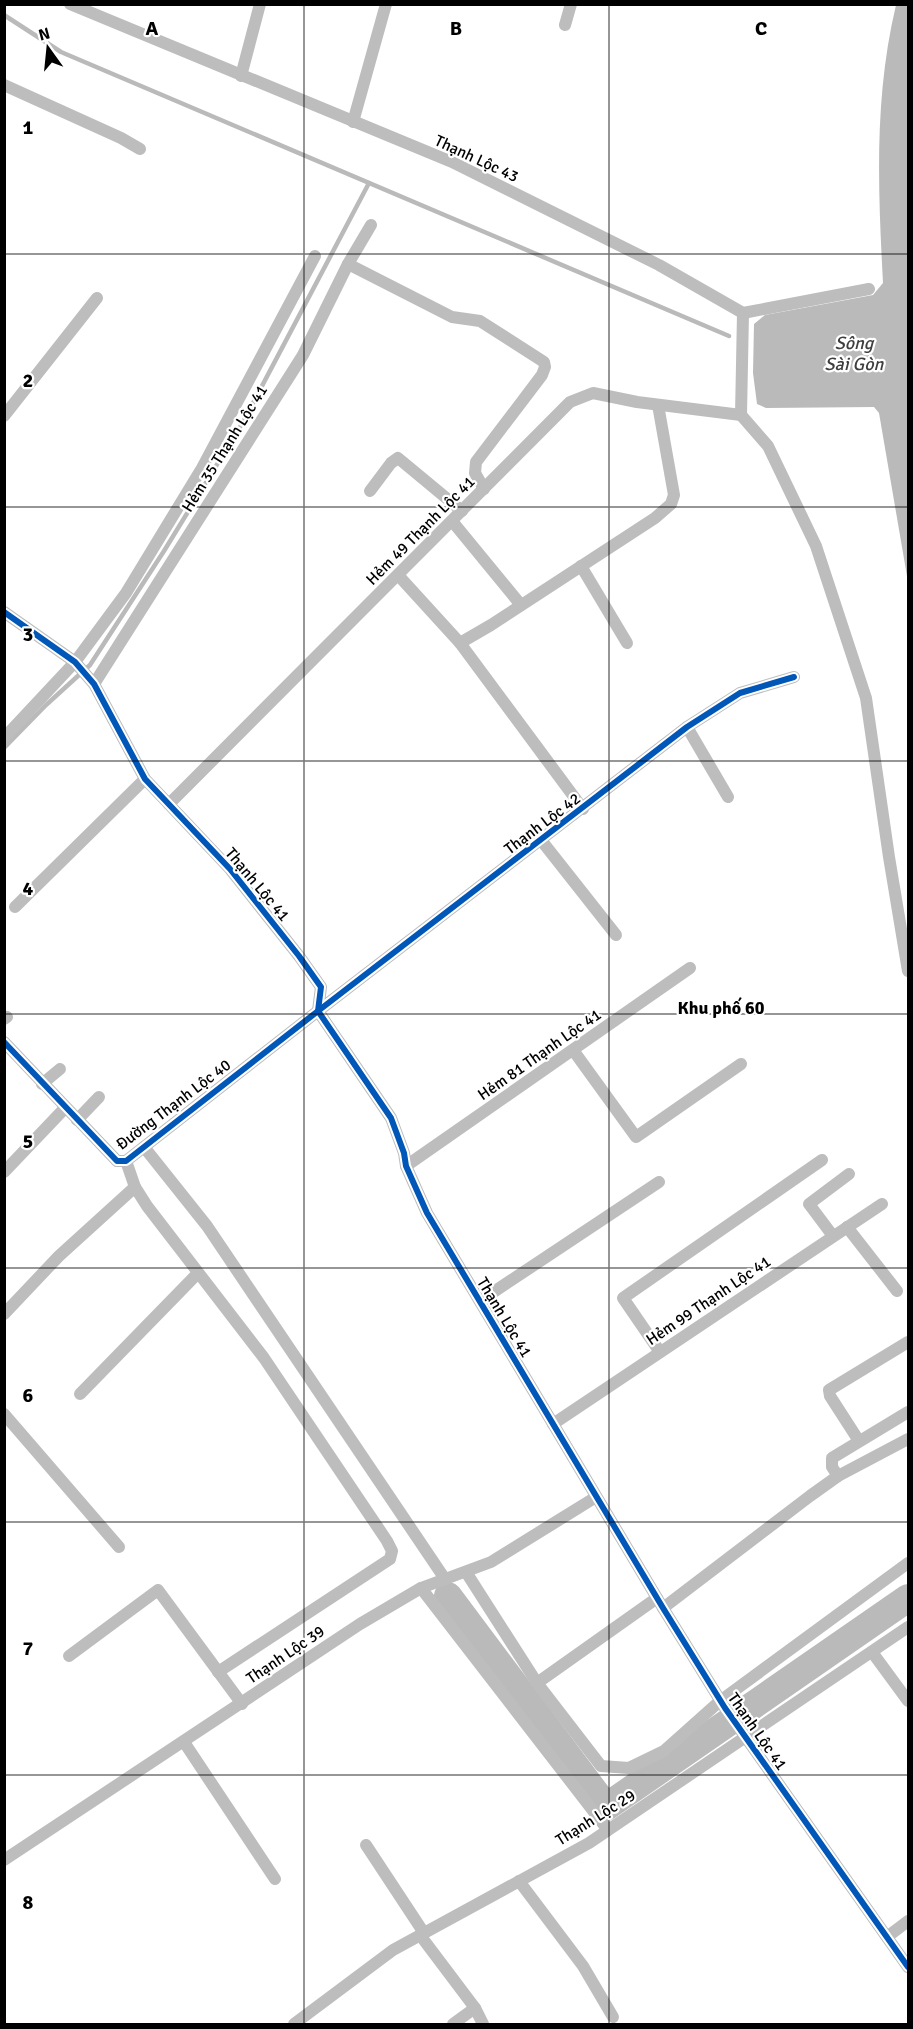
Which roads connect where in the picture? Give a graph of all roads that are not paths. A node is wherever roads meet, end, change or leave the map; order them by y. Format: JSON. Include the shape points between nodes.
{"nodes":[{"id":1,"x":70,"y":4,"type":"edge"},
{"id":2,"x":260,"y":4,"type":"edge"},
{"id":3,"x":386,"y":4,"type":"edge"},
{"id":4,"x":571,"y":4,"type":"edge"},
{"id":5,"x":565,"y":25,"type":"dead end"},
{"id":6,"x":241,"y":76,"type":"junction"},
{"id":7,"x":4,"y":85,"type":"edge"},
{"id":8,"x":353,"y":122,"type":"junction"},
{"id":9,"x":140,"y":149,"type":"dead end"},
{"id":10,"x":371,"y":225,"type":"dead end"},
{"id":11,"x":315,"y":256,"type":"dead end"},
{"id":12,"x":348,"y":264,"type":"junction"},
{"id":13,"x":869,"y":289,"type":"dead end"},
{"id":14,"x":97,"y":298,"type":"dead end"},
{"id":15,"x":743,"y":313,"type":"junction"},
{"id":16,"x":658,"y":405,"type":"junction"},
{"id":17,"x":741,"y":415,"type":"junction"},
{"id":18,"x":4,"y":416,"type":"edge"},
{"id":19,"x":484,"y":489,"type":"junction"},
{"id":20,"x":370,"y":491,"type":"dead end"},
{"id":21,"x":462,"y":511,"type":"junction"},
{"id":22,"x":452,"y":521,"type":"junction"},
{"id":23,"x":580,"y":566,"type":"junction"},
{"id":24,"x":398,"y":575,"type":"junction"},
{"id":25,"x":521,"y":605,"type":"junction"},
{"id":26,"x":4,"y":612,"type":"edge"},
{"id":27,"x":460,"y":643,"type":"junction"},
{"id":28,"x":627,"y":643,"type":"dead end"},
{"id":29,"x":75,"y":662,"type":"junction"},
{"id":30,"x":794,"y":677,"type":"dead end"},
{"id":31,"x":94,"y":684,"type":"junction"},
{"id":32,"x":687,"y":727,"type":"junction"},
{"id":33,"x":4,"y":738,"type":"edge"},
{"id":34,"x":145,"y":779,"type":"junction"},
{"id":35,"x":728,"y":797,"type":"dead end"},
{"id":36,"x":169,"y":804,"type":"junction"},
{"id":37,"x":583,"y":809,"type":"junction"},
{"id":38,"x":541,"y":840,"type":"junction"},
{"id":39,"x":15,"y":907,"type":"dead end"},
{"id":40,"x":616,"y":935,"type":"dead end"},
{"id":41,"x":690,"y":968,"type":"dead end"},
{"id":42,"x":909,"y":971,"type":"edge"},
{"id":43,"x":318,"y":1011,"type":"junction"},
{"id":44,"x":4,"y":1042,"type":"edge"},
{"id":45,"x":573,"y":1050,"type":"junction"},
{"id":46,"x":741,"y":1064,"type":"dead end"},
{"id":47,"x":60,"y":1069,"type":"dead end"},
{"id":48,"x":42,"y":1084,"type":"junction"},
{"id":49,"x":99,"y":1097,"type":"dead end"},
{"id":50,"x":66,"y":1108,"type":"junction"},
{"id":51,"x":77,"y":1120,"type":"junction"},
{"id":52,"x":144,"y":1147,"type":"junction"},
{"id":53,"x":822,"y":1160,"type":"dead end"},
{"id":54,"x":126,"y":1161,"type":"junction"},
{"id":55,"x":406,"y":1166,"type":"junction"},
{"id":56,"x":4,"y":1172,"type":"edge"},
{"id":57,"x":849,"y":1174,"type":"dead end"},
{"id":58,"x":659,"y":1182,"type":"dead end"},
{"id":59,"x":135,"y":1187,"type":"junction"},
{"id":60,"x":882,"y":1204,"type":"dead end"},
{"id":61,"x":847,"y":1227,"type":"junction"},
{"id":62,"x":833,"y":1236,"type":"junction"},
{"id":63,"x":198,"y":1273,"type":"junction"},
{"id":64,"x":897,"y":1291,"type":"dead end"},
{"id":65,"x":480,"y":1301,"type":"junction"},
{"id":66,"x":4,"y":1314,"type":"edge"},
{"id":67,"x":909,"y":1342,"type":"edge"},
{"id":68,"x":660,"y":1352,"type":"junction"},
{"id":69,"x":80,"y":1394,"type":"dead end"},
{"id":70,"x":909,"y":1412,"type":"edge"},
{"id":71,"x":4,"y":1414,"type":"edge"},
{"id":72,"x":553,"y":1424,"type":"junction"},
{"id":73,"x":909,"y":1439,"type":"edge"},
{"id":74,"x":859,"y":1441,"type":"junction"},
{"id":75,"x":838,"y":1476,"type":"junction"},
{"id":76,"x":596,"y":1497,"type":"junction"},
{"id":77,"x":119,"y":1548,"type":"dead end"},
{"id":78,"x":909,"y":1563,"type":"edge"},
{"id":79,"x":466,"y":1572,"type":"junction"},
{"id":80,"x":445,"y":1579,"type":"junction"},
{"id":81,"x":421,"y":1588,"type":"junction"},
{"id":82,"x":660,"y":1603,"type":"junction"},
{"id":83,"x":909,"y":1627,"type":"edge"},
{"id":84,"x":872,"y":1652,"type":"junction"},
{"id":85,"x":69,"y":1656,"type":"dead end"},
{"id":86,"x":218,"y":1672,"type":"junction"},
{"id":87,"x":537,"y":1683,"type":"junction"},
{"id":88,"x":909,"y":1701,"type":"edge"},
{"id":89,"x":242,"y":1704,"type":"junction"},
{"id":90,"x":722,"y":1704,"type":"junction"},
{"id":91,"x":745,"y":1738,"type":"junction"},
{"id":92,"x":184,"y":1742,"type":"junction"},
{"id":93,"x":608,"y":1830,"type":"junction"},
{"id":94,"x":366,"y":1845,"type":"dead end"},
{"id":95,"x":4,"y":1860,"type":"edge"},
{"id":96,"x":275,"y":1879,"type":"dead end"},
{"id":97,"x":519,"y":1881,"type":"junction"},
{"id":98,"x":909,"y":1921,"type":"edge"},
{"id":99,"x":422,"y":1934,"type":"junction"},
{"id":100,"x":887,"y":1937,"type":"junction"},
{"id":101,"x":909,"y":1967,"type":"edge"},
{"id":102,"x":475,"y":2008,"type":"junction"},
{"id":103,"x":613,"y":2017,"type":"dead end"},
{"id":104,"x":294,"y":2025,"type":"edge"},
{"id":105,"x":453,"y":2025,"type":"edge"},
{"id":106,"x":483,"y":2025,"type":"edge"}],
"edges":[{"from":1,"to":6,"type":"street","name":"Thạnh Lộc 43"},
{"from":2,"to":6,"type":"street"},
{"from":3,"to":8,"type":"street"},
{"from":4,"to":5,"type":"street"},
{"from":6,"to":8,"type":"street","name":"Thạnh Lộc 43"},
{"from":7,"to":9,"type":"street"},
{"from":8,"to":15,"type":"street","name":"Thạnh Lộc 43","via":[[452,162],[658,265]]},
{"from":10,"to":12,"type":"street","name":"Hẻm 35 Thạnh Lộc 41"},
{"from":11,"to":29,"type":"street","via":[[202,468],[126,593]]},
{"from":12,"to":19,"type":"street","via":[[452,317],[480,321],[544,362],[542,375],[476,462],[475,473]]},
{"from":12,"to":31,"type":"street","name":"Hẻm 35 Thạnh Lộc 41","via":[[303,355]]},
{"from":13,"to":15,"type":"street"},
{"from":14,"to":18,"type":"street"},
{"from":15,"to":17,"type":"street"},
{"from":16,"to":17,"type":"street","name":"Hẻm 49 Thạnh Lộc 41"},
{"from":16,"to":19,"type":"street","name":"Hẻm 49 Thạnh Lộc 41","via":[[593,393],[570,402]]},
{"from":16,"to":23,"type":"street","via":[[673,500],[655,518]]},
{"from":17,"to":42,"type":"street","via":[[768,446],[816,546],[866,698]]},
{"from":19,"to":21,"type":"street","name":"Hẻm 49 Thạnh Lộc 41"},
{"from":20,"to":21,"type":"street","via":[[398,458]]},
{"from":21,"to":22,"type":"street","name":"Hẻm 49 Thạnh Lộc 41"},
{"from":22,"to":24,"type":"street","name":"Hẻm 49 Thạnh Lộc 41"},
{"from":22,"to":25,"type":"street"},
{"from":23,"to":25,"type":"street"},
{"from":23,"to":28,"type":"street"},
{"from":24,"to":27,"type":"street"},
{"from":24,"to":36,"type":"street","name":"Hẻm 49 Thạnh Lộc 41"},
{"from":25,"to":27,"type":"street"},
{"from":26,"to":29,"type":"street"},
{"from":27,"to":37,"type":"street"},
{"from":29,"to":31,"type":"street","name":"Thạnh Lộc 41"},
{"from":29,"to":33,"type":"street"},
{"from":30,"to":32,"type":"street","name":"Thạnh Lộc 42","via":[[740,693]]},
{"from":31,"to":34,"type":"street","name":"Thạnh Lộc 41"},
{"from":32,"to":35,"type":"street"},
{"from":32,"to":37,"type":"street","name":"Thạnh Lộc 42"},
{"from":34,"to":36,"type":"street","name":"Thạnh Lộc 41"},
{"from":34,"to":39,"type":"street"},
{"from":36,"to":43,"type":"street","name":"Thạnh Lộc 41","via":[[230,869],[299,956],[321,987]]},
{"from":37,"to":38,"type":"street","name":"Thạnh Lộc 42"},
{"from":38,"to":40,"type":"street"},
{"from":38,"to":43,"type":"street","name":"Thạnh Lộc 42"},
{"from":41,"to":45,"type":"street","name":"Hẻm 81 Thạnh Lộc 41"},
{"from":43,"to":52,"type":"street","name":"Đường Thạnh Lộc 40"},
{"from":43,"to":55,"type":"street","name":"Thạnh Lộc 41","via":[[391,1118]]},
{"from":44,"to":48,"type":"street","name":"Đường Thạnh Lộc 40"},
{"from":45,"to":46,"type":"street","via":[[636,1137]]},
{"from":45,"to":55,"type":"street","name":"Hẻm 81 Thạnh Lộc 41"},
{"from":47,"to":48,"type":"street"},
{"from":48,"to":50,"type":"street","name":"Đường Thạnh Lộc 40"},
{"from":49,"to":51,"type":"street"},
{"from":50,"to":51,"type":"street","name":"Đường Thạnh Lộc 40"},
{"from":50,"to":56,"type":"street"},
{"from":51,"to":54,"type":"street","name":"Đường Thạnh Lộc 40","via":[[117,1161]]},
{"from":52,"to":54,"type":"street","name":"Đường Thạnh Lộc 40"},
{"from":52,"to":80,"type":"street","via":[[207,1226]]},
{"from":53,"to":68,"type":"street","via":[[623,1298]]},
{"from":54,"to":59,"type":"street"},
{"from":55,"to":65,"type":"street","name":"Thạnh Lộc 41","via":[[427,1213]]},
{"from":57,"to":62,"type":"street","via":[[809,1204]]},
{"from":58,"to":65,"type":"street"},
{"from":59,"to":63,"type":"street"},
{"from":59,"to":66,"type":"street","via":[[59,1256]]},
{"from":60,"to":61,"type":"street","name":"Hẻm 99 Thạnh Lộc 41"},
{"from":61,"to":62,"type":"street","name":"Hẻm 99 Thạnh Lộc 41"},
{"from":61,"to":64,"type":"street"},
{"from":62,"to":68,"type":"street","name":"Hẻm 99 Thạnh Lộc 41"},
{"from":63,"to":69,"type":"street"},
{"from":63,"to":86,"type":"street","via":[[264,1358],[392,1551],[390,1559]]},
{"from":65,"to":72,"type":"street","name":"Thạnh Lộc 41"},
{"from":67,"to":74,"type":"street","via":[[829,1390]]},
{"from":68,"to":72,"type":"street","name":"Hẻm 99 Thạnh Lộc 41"},
{"from":70,"to":74,"type":"street"},
{"from":71,"to":77,"type":"street"},
{"from":72,"to":76,"type":"street","name":"Thạnh Lộc 41"},
{"from":73,"to":75,"type":"street"},
{"from":74,"to":75,"type":"street","via":[[832,1458]]},
{"from":75,"to":82,"type":"street"},
{"from":76,"to":79,"type":"street","name":"Thạnh Lộc 39","via":[[491,1562]]},
{"from":76,"to":82,"type":"street","name":"Thạnh Lộc 41"},
{"from":78,"to":90,"type":"street"},
{"from":79,"to":80,"type":"street","name":"Thạnh Lộc 39"},
{"from":79,"to":87,"type":"street"},
{"from":80,"to":81,"type":"street","name":"Thạnh Lộc 39"},
{"from":81,"to":89,"type":"street","name":"Thạnh Lộc 39"},
{"from":81,"to":93,"type":"street"},
{"from":82,"to":87,"type":"street"},
{"from":82,"to":90,"type":"street","name":"Thạnh Lộc 41"},
{"from":83,"to":84,"type":"street","name":"Thạnh Lộc 29"},
{"from":84,"to":88,"type":"street"},
{"from":84,"to":91,"type":"street","name":"Thạnh Lộc 29"},
{"from":85,"to":86,"type":"street","via":[[158,1590]]},
{"from":86,"to":89,"type":"street"},
{"from":87,"to":90,"type":"street","via":[[601,1766],[629,1768],[664,1751]]},
{"from":89,"to":92,"type":"street","name":"Thạnh Lộc 39"},
{"from":90,"to":91,"type":"street","name":"Thạnh Lộc 41"},
{"from":91,"to":93,"type":"street","name":"Thạnh Lộc 29"},
{"from":91,"to":100,"type":"street","name":"Thạnh Lộc 41"},
{"from":92,"to":95,"type":"street","name":"Thạnh Lộc 39"},
{"from":92,"to":96,"type":"street"},
{"from":93,"to":97,"type":"street","name":"Thạnh Lộc 29"},
{"from":94,"to":99,"type":"street"},
{"from":97,"to":99,"type":"street","name":"Thạnh Lộc 29"},
{"from":97,"to":103,"type":"street","via":[[583,1966]]},
{"from":98,"to":100,"type":"street"},
{"from":99,"to":102,"type":"street"},
{"from":99,"to":104,"type":"street","name":"Thạnh Lộc 29","via":[[393,1950]]},
{"from":100,"to":101,"type":"street","name":"Thạnh Lộc 41"},
{"from":102,"to":105,"type":"street"},
{"from":102,"to":106,"type":"street"}]}
